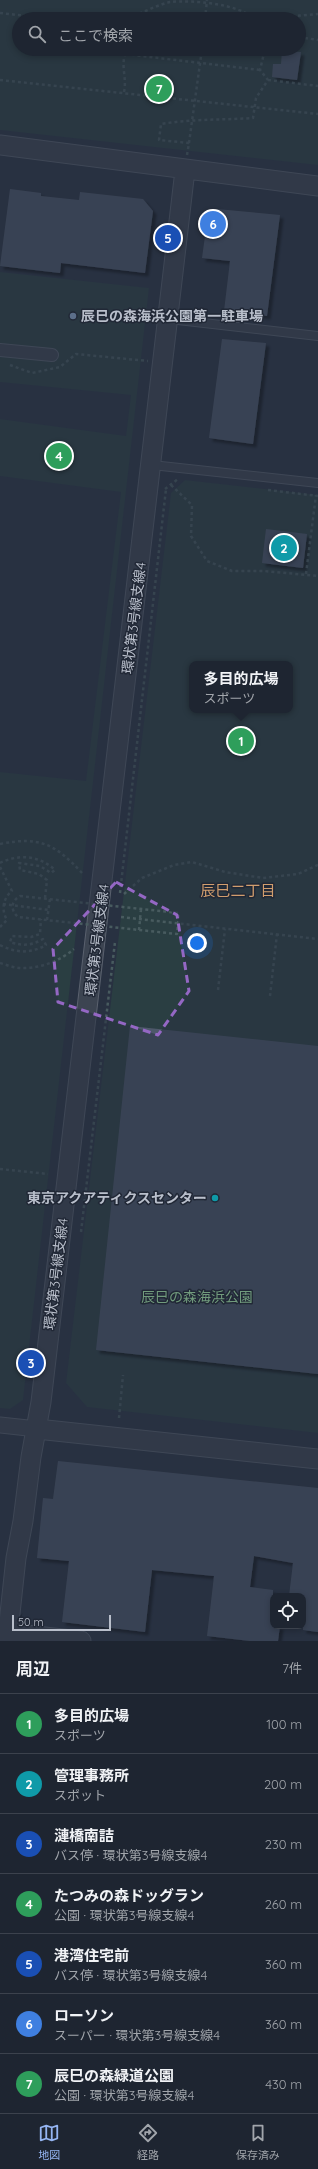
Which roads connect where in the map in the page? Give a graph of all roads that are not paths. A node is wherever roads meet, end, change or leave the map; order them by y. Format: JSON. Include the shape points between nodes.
{"nodes":[{"id":1,"x":0,"y":145,"type":"edge"},
{"id":2,"x":186,"y":164,"type":"junction"},
{"id":3,"x":318,"y":186,"type":"edge"},
{"id":4,"x":169,"y":319,"type":"junction"},
{"id":5,"x":318,"y":336,"type":"edge"},
{"id":6,"x":0,"y":350,"type":"edge"},
{"id":7,"x":52,"y":355,"type":"dead end"},
{"id":8,"x":152,"y":465,"type":"junction"},
{"id":9,"x":318,"y":484,"type":"edge"},
{"id":10,"x":0,"y":1425,"type":"edge"},
{"id":11,"x":37,"y":1429,"type":"junction"},
{"id":12,"x":318,"y":1459,"type":"edge"},
{"id":13,"x":11,"y":1637,"type":"edge"},
{"id":14,"x":81,"y":1641,"type":"edge"}],
"edges":[{"from":1,"to":2,"type":"street"},
{"from":2,"to":3,"type":"street"},
{"from":2,"to":4,"type":"street","name":"環状第3号線支線4"},
{"from":4,"to":5,"type":"lane"},
{"from":4,"to":8,"type":"street","name":"環状第3号線支線4"},
{"from":6,"to":7,"type":"street"},
{"from":8,"to":9,"type":"lane"},
{"from":8,"to":11,"type":"street","name":"環状第3号線支線4"},
{"from":10,"to":11,"type":"street"},
{"from":11,"to":12,"type":"street"},
{"from":11,"to":13,"type":"street","name":"環状第3号線支線4","via":[[24,1521],[24,1558]]},
{"from":13,"to":14,"type":"street"}]}
